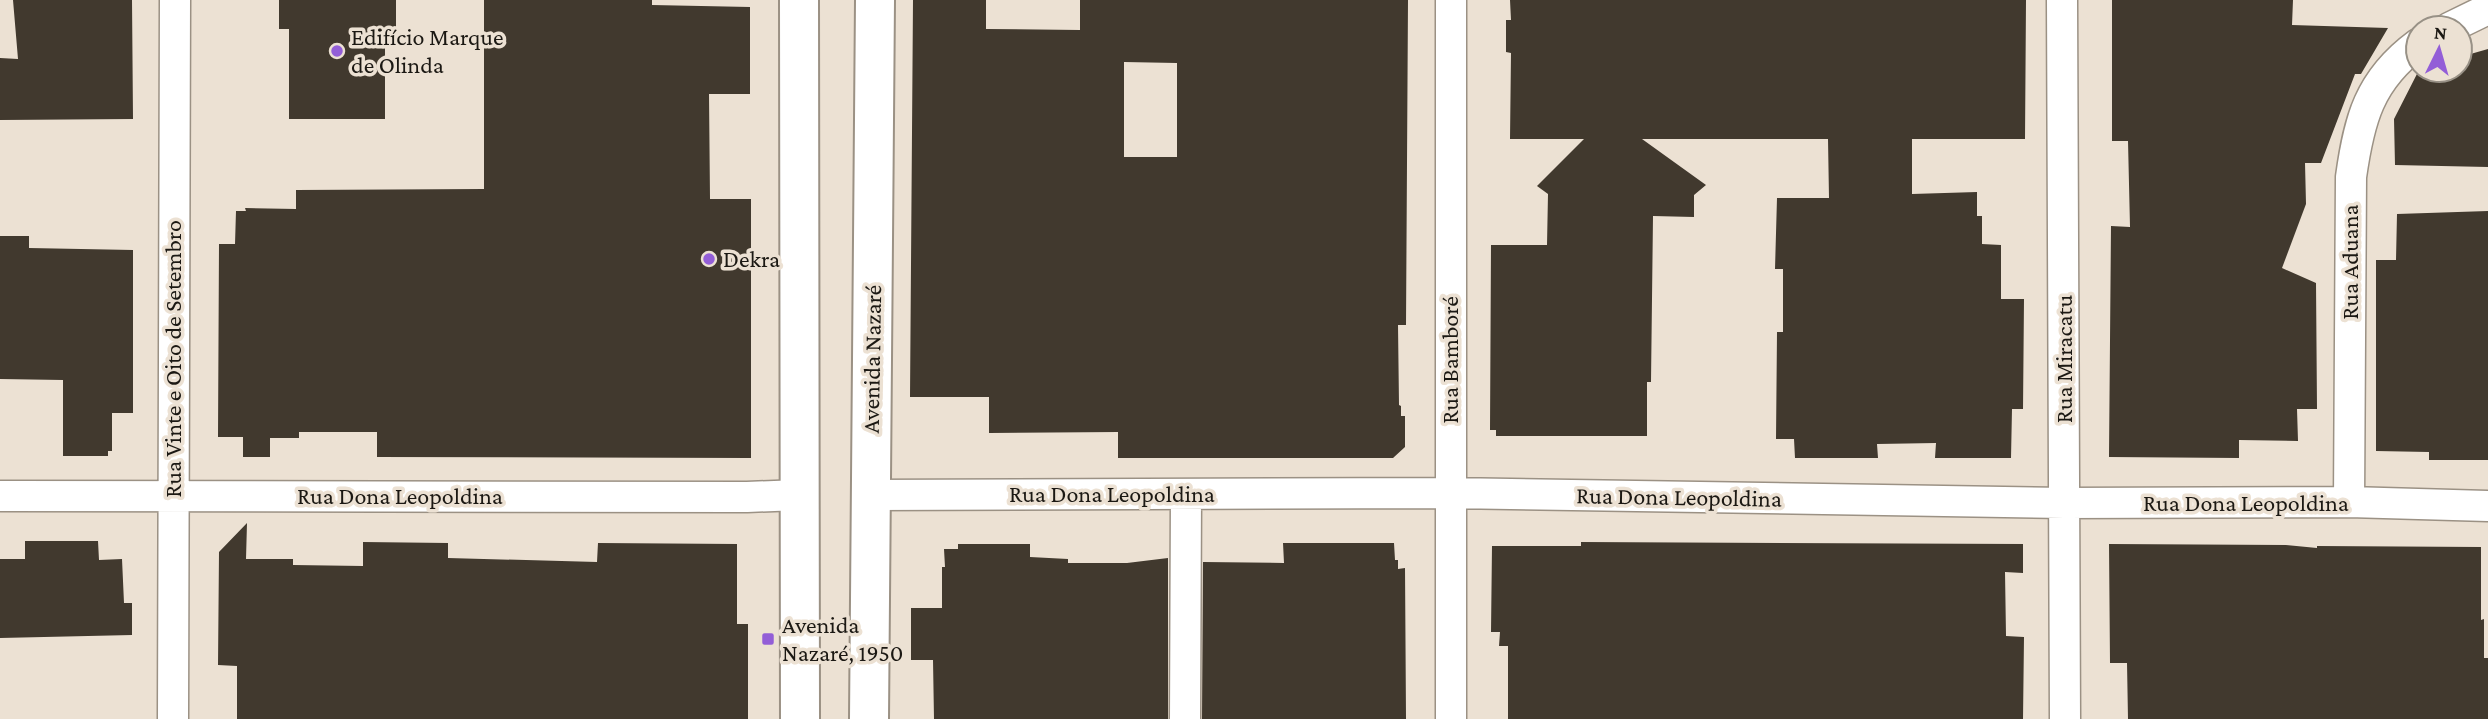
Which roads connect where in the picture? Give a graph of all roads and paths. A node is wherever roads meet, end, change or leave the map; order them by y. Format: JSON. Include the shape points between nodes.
{"nodes":[{"id":1,"x":175,"y":0,"type":"edge"},
{"id":2,"x":799,"y":0,"type":"edge"},
{"id":3,"x":875,"y":0,"type":"edge"},
{"id":4,"x":1451,"y":0,"type":"edge"},
{"id":5,"x":2062,"y":0,"type":"edge"},
{"id":6,"x":2404,"y":54,"type":"edge"},
{"id":7,"x":1450,"y":493,"type":"junction"},
{"id":8,"x":1186,"y":494,"type":"junction"},
{"id":9,"x":799,"y":495,"type":"junction"},
{"id":10,"x":871,"y":495,"type":"junction"},
{"id":11,"x":0,"y":496,"type":"edge"},
{"id":12,"x":173,"y":497,"type":"junction"},
{"id":13,"x":2349,"y":502,"type":"junction"},
{"id":14,"x":2065,"y":503,"type":"junction"},
{"id":15,"x":2488,"y":506,"type":"edge"},
{"id":16,"x":173,"y":719,"type":"edge"},
{"id":17,"x":800,"y":719,"type":"edge"},
{"id":18,"x":869,"y":719,"type":"edge"},
{"id":19,"x":1185,"y":719,"type":"edge"},
{"id":20,"x":1451,"y":719,"type":"edge"},
{"id":21,"x":2065,"y":719,"type":"edge"}],
"edges":[{"from":1,"to":12,"type":"street","name":"Rua Vinte e Oito de Setembro"},
{"from":2,"to":9,"type":"main road"},
{"from":3,"to":10,"type":"main road","name":"Avenida Nazaré"},
{"from":4,"to":7,"type":"street","name":"Rua Bamboré"},
{"from":5,"to":14,"type":"street","name":"Rua Miracatu"},
{"from":6,"to":13,"type":"street","name":"Rua Aduana","via":[[2373,94],[2357,134],[2351,177]]},
{"from":7,"to":8,"type":"street","name":"Rua Dona Leopoldina"},
{"from":7,"to":14,"type":"street","name":"Rua Dona Leopoldina"},
{"from":7,"to":20,"type":"street","name":"Rua Bamboré"},
{"from":8,"to":10,"type":"street","name":"Rua Dona Leopoldina"},
{"from":8,"to":19,"type":"street"},
{"from":9,"to":12,"type":"street","name":"Rua Dona Leopoldina"},
{"from":9,"to":17,"type":"main road"},
{"from":10,"to":18,"type":"main road","name":"Avenida Nazaré"},
{"from":11,"to":12,"type":"street","name":"Rua Dona Leopoldina"},
{"from":12,"to":16,"type":"street","name":"Rua Vinte e Oito de Setembro"},
{"from":13,"to":14,"type":"street","name":"Rua Dona Leopoldina"},
{"from":13,"to":15,"type":"street","name":"Rua Dona Leopoldina"},
{"from":14,"to":21,"type":"street","name":"Rua Miracatu"}]}
